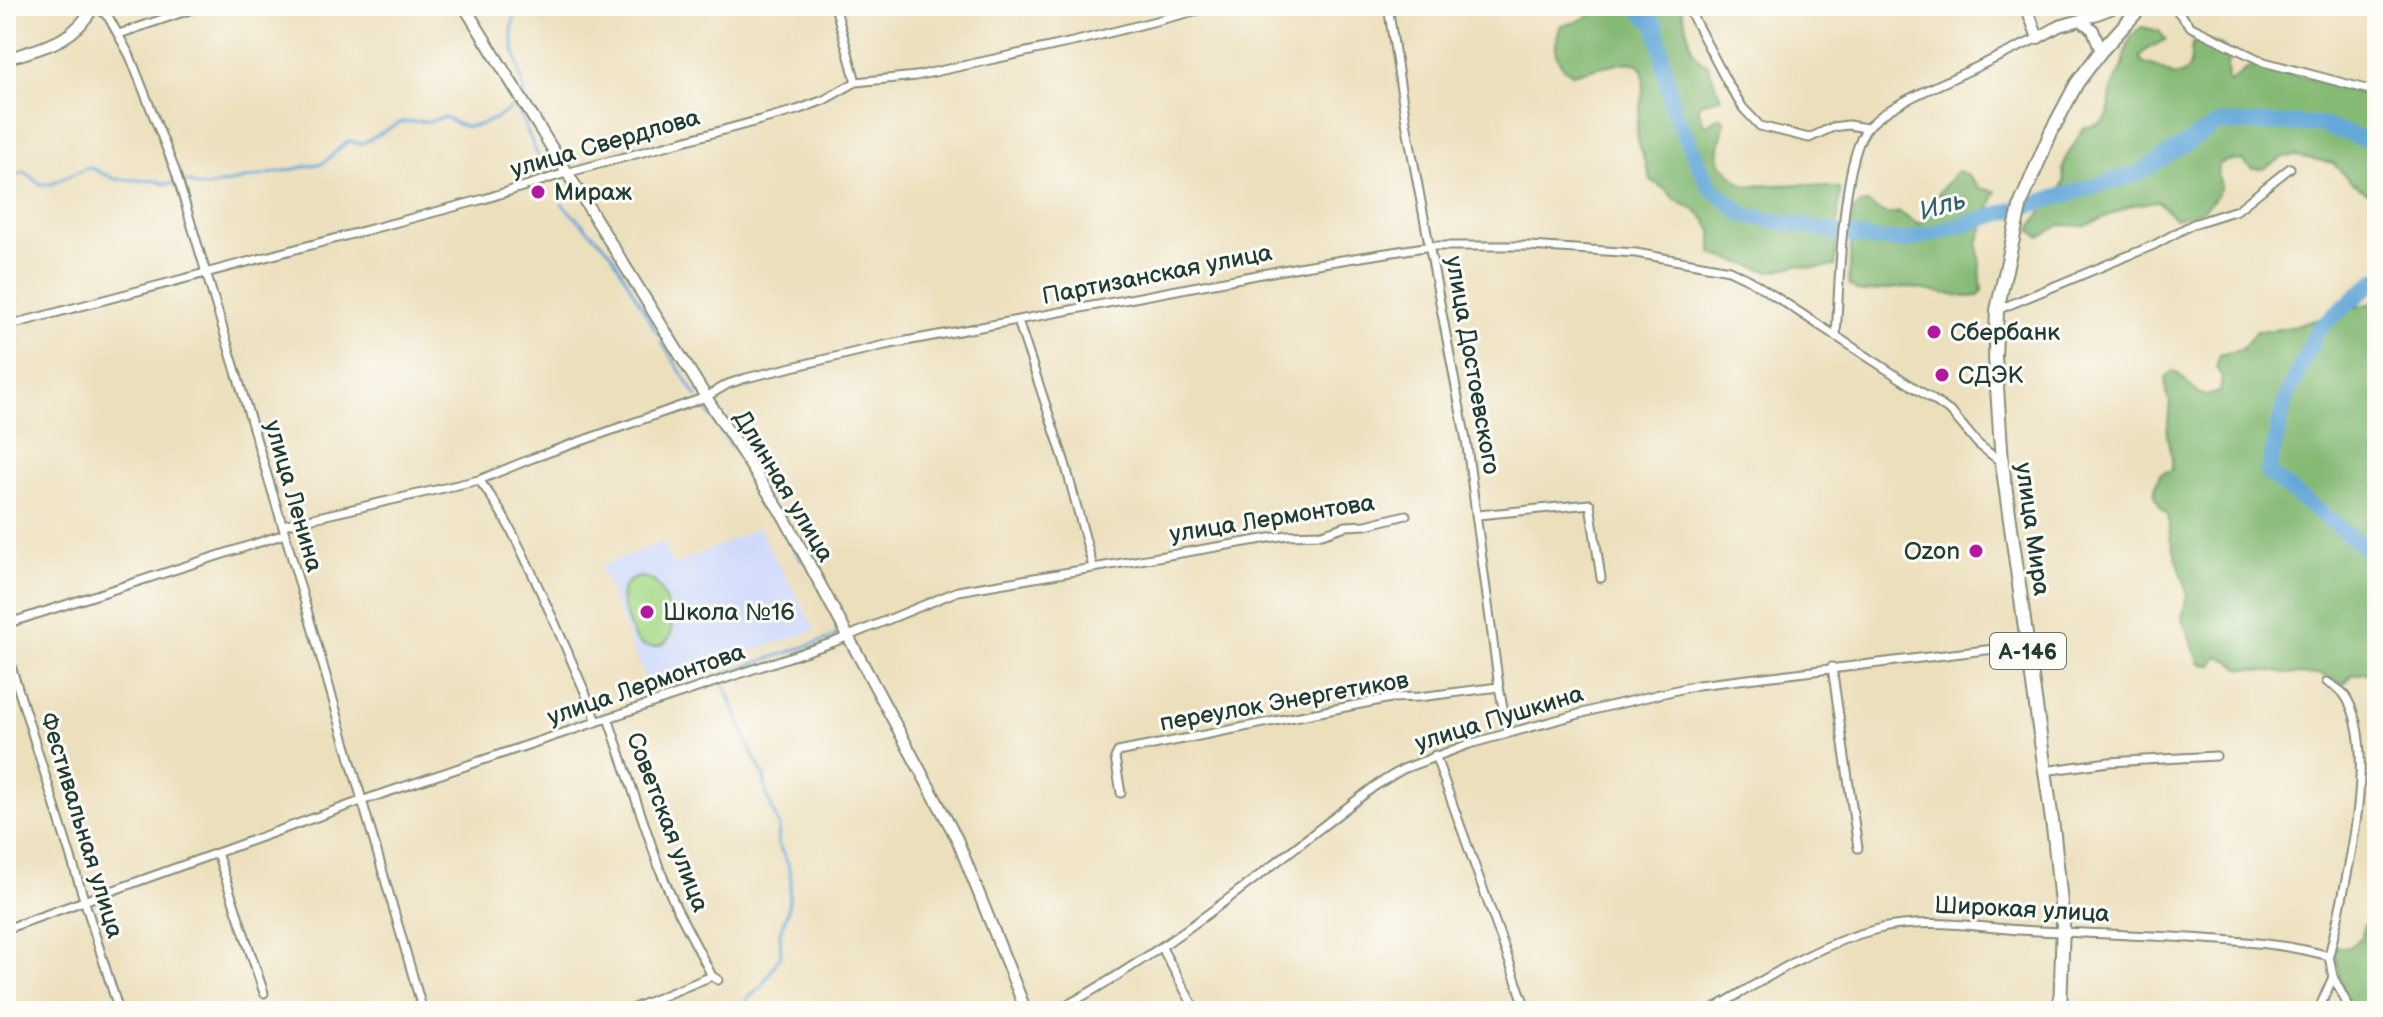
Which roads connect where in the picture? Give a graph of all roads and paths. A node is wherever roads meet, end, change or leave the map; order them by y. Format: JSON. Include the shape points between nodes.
{"nodes":[{"id":1,"x":95,"y":6,"type":"edge"},
{"id":2,"x":201,"y":6,"type":"edge"},
{"id":3,"x":464,"y":6,"type":"edge"},
{"id":4,"x":835,"y":6,"type":"edge"},
{"id":5,"x":1215,"y":6,"type":"edge"},
{"id":6,"x":1388,"y":6,"type":"edge"},
{"id":7,"x":1687,"y":6,"type":"edge"},
{"id":8,"x":2026,"y":6,"type":"edge"},
{"id":9,"x":2118,"y":6,"type":"edge"},
{"id":10,"x":2142,"y":6,"type":"edge"},
{"id":11,"x":2173,"y":6,"type":"edge"},
{"id":12,"x":2081,"y":20,"type":"junction"},
{"id":13,"x":119,"y":34,"type":"junction"},
{"id":14,"x":2038,"y":38,"type":"junction"},
{"id":15,"x":2101,"y":51,"type":"junction"},
{"id":16,"x":6,"y":59,"type":"edge"},
{"id":17,"x":856,"y":82,"type":"junction"},
{"id":18,"x":2377,"y":92,"type":"edge"},
{"id":19,"x":1867,"y":128,"type":"junction"},
{"id":20,"x":2290,"y":168,"type":"dead end"},
{"id":21,"x":566,"y":173,"type":"junction"},
{"id":22,"x":1431,"y":246,"type":"junction"},
{"id":23,"x":207,"y":271,"type":"junction"},
{"id":24,"x":1997,"y":310,"type":"junction"},
{"id":25,"x":1018,"y":321,"type":"junction"},
{"id":26,"x":6,"y":326,"type":"edge"},
{"id":27,"x":1836,"y":337,"type":"junction"},
{"id":28,"x":706,"y":397,"type":"junction"},
{"id":29,"x":2002,"y":463,"type":"junction"},
{"id":30,"x":479,"y":480,"type":"junction"},
{"id":31,"x":1406,"y":515,"type":"dead end"},
{"id":32,"x":1478,"y":515,"type":"junction"},
{"id":33,"x":284,"y":530,"type":"junction"},
{"id":34,"x":1093,"y":567,"type":"junction"},
{"id":35,"x":1601,"y":578,"type":"dead end"},
{"id":36,"x":6,"y":624,"type":"edge"},
{"id":37,"x":848,"y":636,"type":"junction"},
{"id":38,"x":2027,"y":645,"type":"junction"},
{"id":39,"x":6,"y":650,"type":"edge"},
{"id":40,"x":1832,"y":667,"type":"junction"},
{"id":41,"x":2327,"y":682,"type":"dead end"},
{"id":42,"x":1499,"y":687,"type":"junction"},
{"id":43,"x":608,"y":718,"type":"junction"},
{"id":44,"x":597,"y":721,"type":"junction"},
{"id":45,"x":1508,"y":733,"type":"junction"},
{"id":46,"x":1435,"y":755,"type":"junction"},
{"id":47,"x":2216,"y":756,"type":"dead end"},
{"id":48,"x":2044,"y":771,"type":"junction"},
{"id":49,"x":1121,"y":793,"type":"dead end"},
{"id":50,"x":361,"y":801,"type":"junction"},
{"id":51,"x":1858,"y":848,"type":"dead end"},
{"id":52,"x":217,"y":853,"type":"junction"},
{"id":53,"x":84,"y":900,"type":"junction"},
{"id":54,"x":6,"y":929,"type":"edge"},
{"id":55,"x":2064,"y":931,"type":"junction"},
{"id":56,"x":1162,"y":948,"type":"junction"},
{"id":57,"x":2329,"y":956,"type":"junction"},
{"id":58,"x":2333,"y":977,"type":"junction"},
{"id":59,"x":264,"y":993,"type":"dead end"},
{"id":60,"x":119,"y":1011,"type":"edge"},
{"id":61,"x":423,"y":1011,"type":"edge"},
{"id":62,"x":626,"y":1011,"type":"edge"},
{"id":63,"x":1026,"y":1011,"type":"edge"},
{"id":64,"x":1056,"y":1011,"type":"edge"},
{"id":65,"x":1196,"y":1011,"type":"edge"},
{"id":66,"x":1527,"y":1011,"type":"edge"},
{"id":67,"x":1710,"y":1011,"type":"edge"},
{"id":68,"x":2060,"y":1011,"type":"edge"},
{"id":69,"x":2318,"y":1011,"type":"edge"},
{"id":70,"x":2351,"y":1011,"type":"edge"}],
"edges":[{"from":1,"to":13,"type":"street","name":"улица Ленина"},
{"from":1,"to":16,"type":"main road","via":[[65,40]]},
{"from":2,"to":13,"type":"street"},
{"from":3,"to":21,"type":"main road","name":"Длинная улица"},
{"from":4,"to":17,"type":"street"},
{"from":5,"to":17,"type":"street","name":"улица Свердлова","via":[[916,76]]},
{"from":6,"to":22,"type":"street","name":"улица Достоевского"},
{"from":7,"to":19,"type":"street","via":[[1727,82],[1760,126],[1809,138],[1833,127]]},
{"from":8,"to":14,"type":"main road"},
{"from":9,"to":12,"type":"main road"},
{"from":10,"to":15,"type":"highway","number":"А-146"},
{"from":11,"to":18,"type":"street","via":[[2191,27],[2264,62]]},
{"from":12,"to":14,"type":"main road"},
{"from":12,"to":15,"type":"main road","via":[[2093,30]]},
{"from":13,"to":23,"type":"street","name":"улица Ленина","via":[[175,170]]},
{"from":14,"to":19,"type":"street","via":[[1889,110]]},
{"from":15,"to":24,"type":"highway","name":"улица Мира","number":"А-146","via":[[2051,132],[2021,203]]},
{"from":17,"to":21,"type":"street","name":"улица Свердлова","via":[[797,110]]},
{"from":19,"to":27,"type":"street","via":[[1848,188]]},
{"from":20,"to":24,"type":"street","via":[[2237,210]]},
{"from":21,"to":23,"type":"street","name":"улица Свердлова"},
{"from":21,"to":28,"type":"main road","name":"Длинная улица"},
{"from":22,"to":25,"type":"street","name":"Партизанская улица"},
{"from":22,"to":27,"type":"street","name":"Партизанская улица","via":[[1636,253],[1729,270]]},
{"from":22,"to":32,"type":"street","name":"улица Достоевского"},
{"from":23,"to":26,"type":"street","name":"улица Свердлова"},
{"from":23,"to":33,"type":"street","name":"улица Ленина"},
{"from":24,"to":29,"type":"highway","name":"улица Мира","number":"А-146"},
{"from":25,"to":28,"type":"street","name":"Партизанская улица","via":[[808,362],[728,384]]},
{"from":25,"to":34,"type":"street"},
{"from":27,"to":29,"type":"street","name":"Партизанская улица","via":[[1952,413]]},
{"from":28,"to":30,"type":"street","name":"Партизанская улица"},
{"from":28,"to":37,"type":"main road","name":"Длинная улица","via":[[784,517]]},
{"from":29,"to":38,"type":"highway","name":"улица Мира","number":"А-146"},
{"from":30,"to":33,"type":"street","name":"Партизанская улица"},
{"from":30,"to":44,"type":"street","name":"Советская улица","via":[[518,543]]},
{"from":31,"to":34,"type":"street","name":"улица Лермонтова","via":[[1322,534],[1287,535]]},
{"from":32,"to":35,"type":"street","via":[[1590,504]]},
{"from":32,"to":42,"type":"street","name":"улица Достоевского"},
{"from":33,"to":36,"type":"street","name":"Партизанская улица"},
{"from":33,"to":50,"type":"street","name":"улица Ленина"},
{"from":34,"to":37,"type":"street","name":"улица Лермонтова","via":[[958,591]]},
{"from":37,"to":43,"type":"street","name":"улица Лермонтова"},
{"from":37,"to":63,"type":"main road","name":"Длинная улица","via":[[957,839]]},
{"from":38,"to":40,"type":"street","name":"улица Пушкина"},
{"from":38,"to":48,"type":"highway","name":"улица Мира","number":"А-146"},
{"from":39,"to":53,"type":"street","name":"Фестивальная улица"},
{"from":40,"to":45,"type":"street","name":"улица Пушкина","via":[[1698,685]]},
{"from":40,"to":51,"type":"street"},
{"from":41,"to":57,"type":"street","via":[[2342,692],[2352,709],[2361,732],[2363,765],[2361,807]]},
{"from":42,"to":45,"type":"street","name":"улица Достоевского"},
{"from":42,"to":49,"type":"street","name":"переулок Энергетиков","via":[[1391,698],[1118,752]]},
{"from":43,"to":44,"type":"street","name":"улица Лермонтова"},
{"from":43,"to":62,"type":"street","name":"Советская улица","via":[[660,870],[715,978]]},
{"from":44,"to":50,"type":"street","name":"улица Лермонтова"},
{"from":45,"to":46,"type":"street","name":"улица Пушкина"},
{"from":46,"to":56,"type":"street","name":"улица Пушкина","via":[[1375,786]]},
{"from":46,"to":66,"type":"street"},
{"from":47,"to":48,"type":"street"},
{"from":48,"to":55,"type":"highway","name":"улица Мира","number":"А-146"},
{"from":50,"to":52,"type":"street","name":"улица Лермонтова"},
{"from":50,"to":61,"type":"street","name":"улица Ленина"},
{"from":52,"to":53,"type":"street","name":"улица Лермонтова"},
{"from":52,"to":59,"type":"street"},
{"from":53,"to":54,"type":"street","name":"улица Лермонтова"},
{"from":53,"to":60,"type":"street","name":"Фестивальная улица"},
{"from":55,"to":57,"type":"street","name":"Широкая улица","via":[[2258,942]]},
{"from":55,"to":67,"type":"street","name":"Широкая улица","via":[[1937,924],[1872,930],[1788,966]]},
{"from":55,"to":68,"type":"highway","name":"улица Мира","number":"А-146"},
{"from":56,"to":64,"type":"street","name":"улица Пушкина"},
{"from":56,"to":65,"type":"street"},
{"from":57,"to":58,"type":"street"},
{"from":58,"to":69,"type":"street"},
{"from":58,"to":70,"type":"street"}]}
